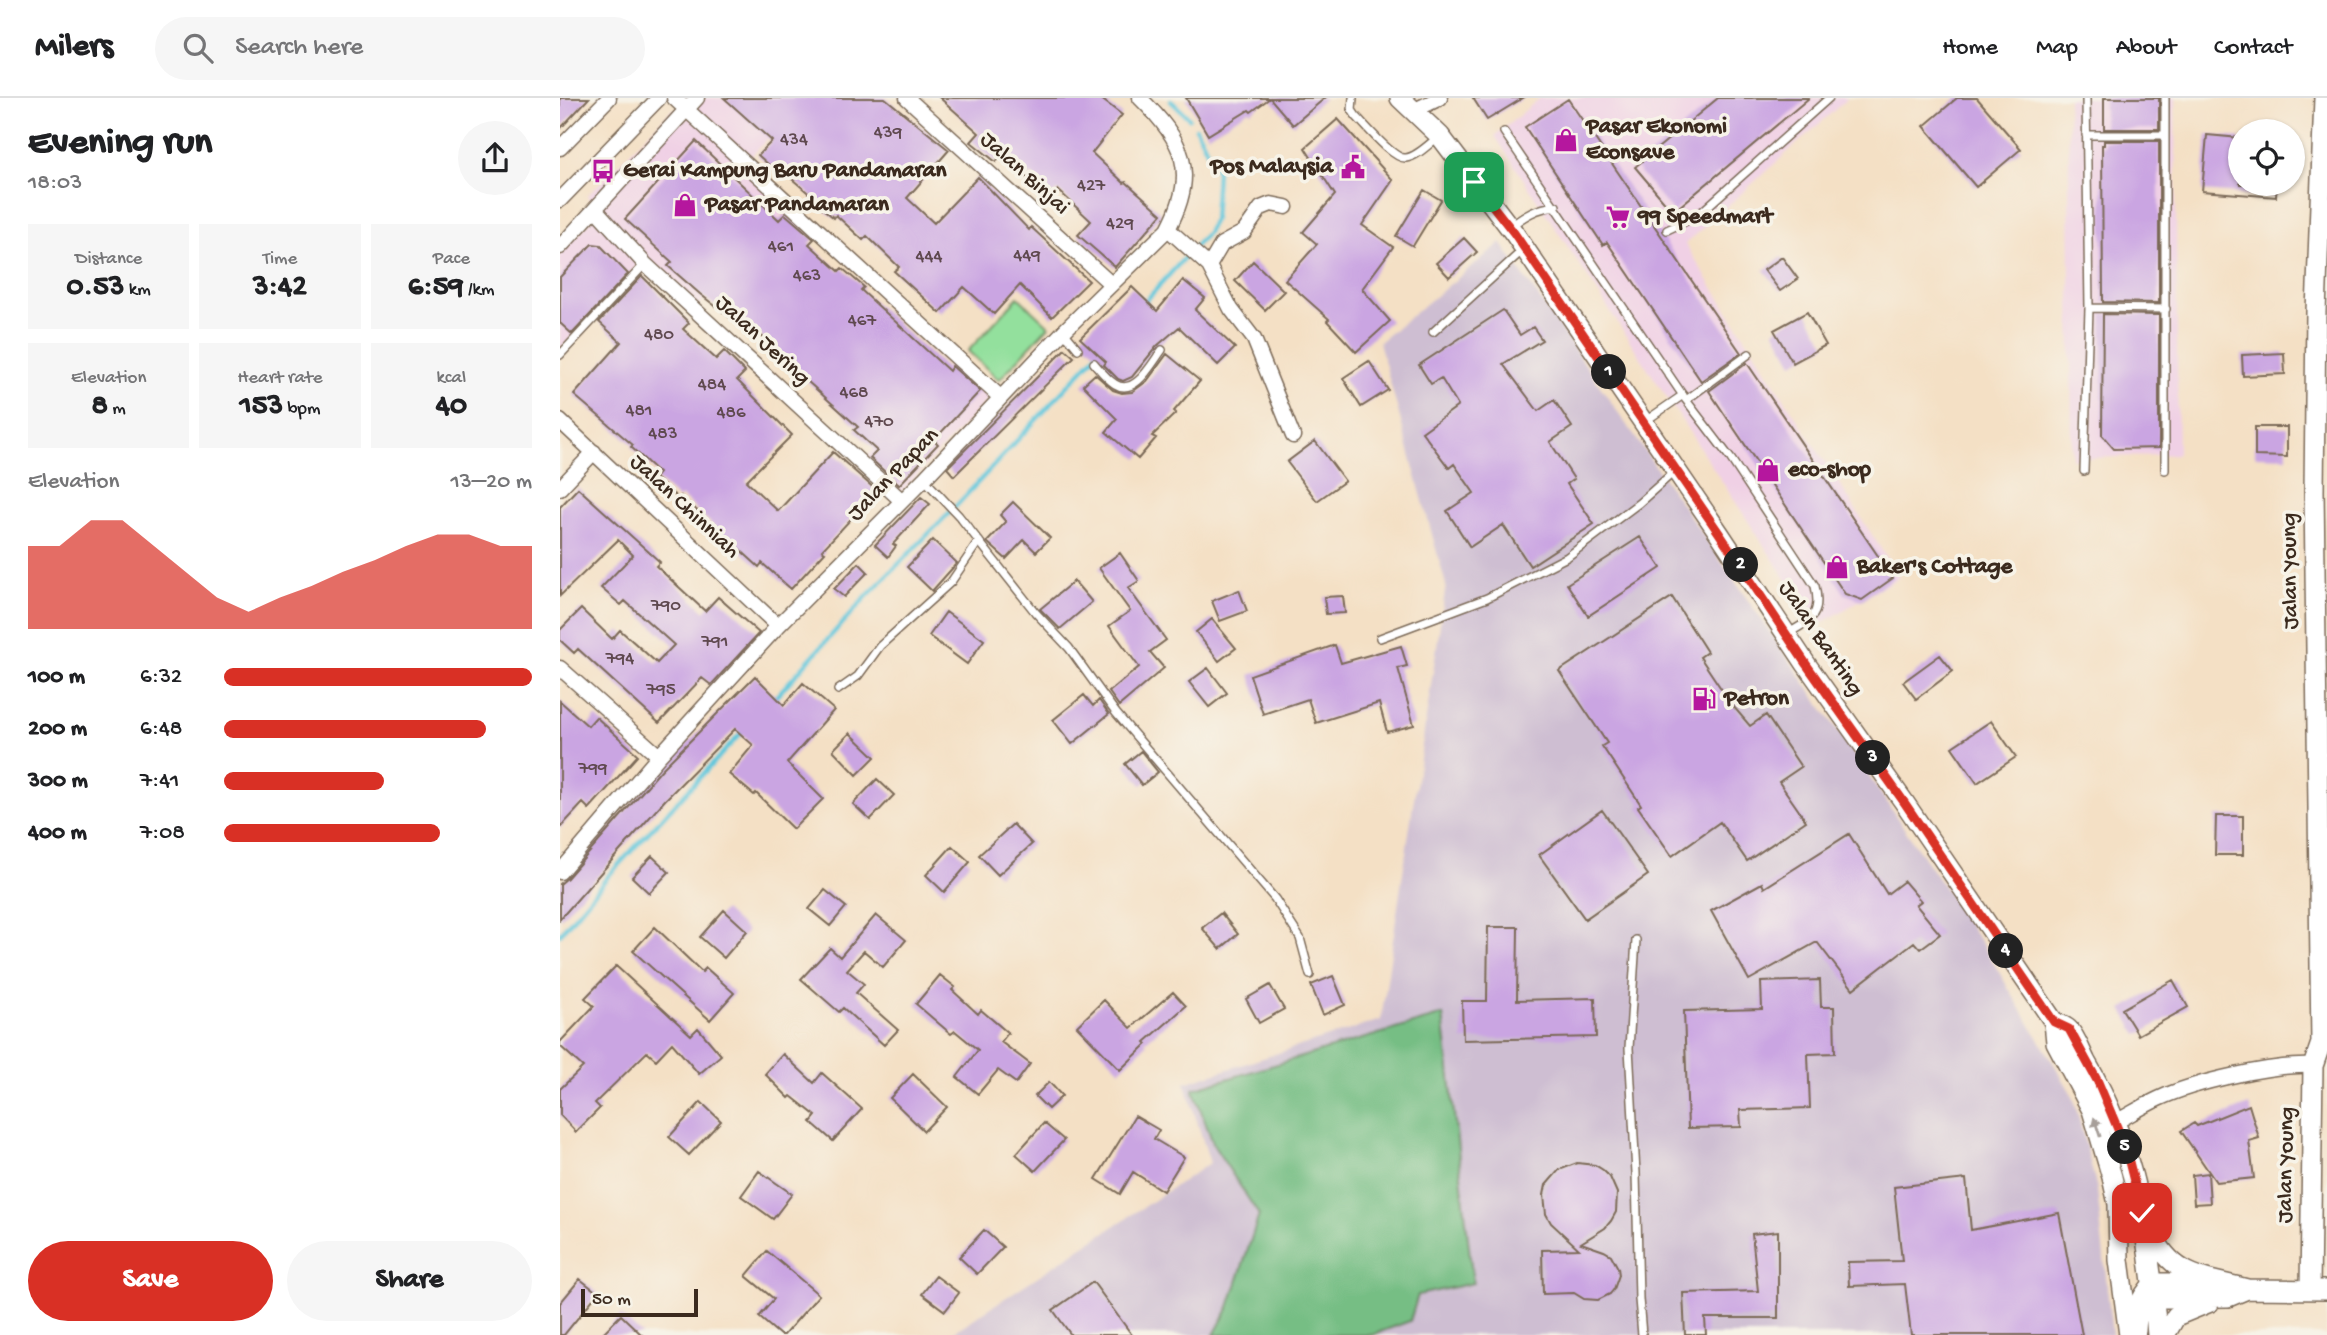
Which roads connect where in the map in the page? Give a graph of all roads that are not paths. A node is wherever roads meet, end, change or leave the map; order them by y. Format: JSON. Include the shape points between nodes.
{"nodes":[{"id":1,"x":609,"y":98,"type":"edge"},
{"id":2,"x":659,"y":98,"type":"edge"},
{"id":3,"x":674,"y":98,"type":"edge"},
{"id":4,"x":697,"y":98,"type":"edge"},
{"id":5,"x":907,"y":98,"type":"edge"},
{"id":6,"x":1140,"y":98,"type":"edge"},
{"id":7,"x":1353,"y":98,"type":"edge"},
{"id":8,"x":1440,"y":98,"type":"edge"},
{"id":9,"x":1829,"y":98,"type":"edge"},
{"id":10,"x":2086,"y":98,"type":"edge"},
{"id":11,"x":2165,"y":98,"type":"edge"},
{"id":12,"x":2324,"y":98,"type":"edge"},
{"id":13,"x":1408,"y":104,"type":"edge"},
{"id":14,"x":686,"y":109,"type":"junction"},
{"id":15,"x":1504,"y":132,"type":"dead end"},
{"id":16,"x":2086,"y":135,"type":"junction"},
{"id":17,"x":2165,"y":135,"type":"junction"},
{"id":18,"x":1440,"y":136,"type":"junction"},
{"id":19,"x":560,"y":148,"type":"edge"},
{"id":20,"x":560,"y":200,"type":"edge"},
{"id":21,"x":1556,"y":206,"type":"junction"},
{"id":22,"x":1286,"y":207,"type":"dead end"},
{"id":23,"x":596,"y":210,"type":"junction"},
{"id":24,"x":2324,"y":214,"type":"edge"},
{"id":25,"x":1509,"y":228,"type":"junction"},
{"id":26,"x":1168,"y":229,"type":"junction"},
{"id":27,"x":1667,"y":230,"type":"dead end"},
{"id":28,"x":560,"y":247,"type":"edge"},
{"id":29,"x":1524,"y":248,"type":"junction"},
{"id":30,"x":1204,"y":261,"type":"junction"},
{"id":31,"x":645,"y":264,"type":"junction"},
{"id":32,"x":1111,"y":284,"type":"junction"},
{"id":33,"x":2089,"y":308,"type":"junction"},
{"id":34,"x":2166,"y":309,"type":"junction"},
{"id":35,"x":1064,"y":331,"type":"junction"},
{"id":36,"x":1433,"y":332,"type":"dead end"},
{"id":37,"x":1078,"y":348,"type":"dead end"},
{"id":38,"x":1162,"y":350,"type":"dead end"},
{"id":39,"x":1749,"y":354,"type":"dead end"},
{"id":40,"x":560,"y":355,"type":"edge"},
{"id":41,"x":1094,"y":363,"type":"dead end"},
{"id":42,"x":1000,"y":397,"type":"junction"},
{"id":43,"x":1685,"y":397,"type":"junction"},
{"id":44,"x":560,"y":421,"type":"edge"},
{"id":45,"x":1644,"y":422,"type":"junction"},
{"id":46,"x":1293,"y":436,"type":"dead end"},
{"id":47,"x":594,"y":452,"type":"junction"},
{"id":48,"x":2165,"y":470,"type":"dead end"},
{"id":49,"x":1676,"y":471,"type":"junction"},
{"id":50,"x":2084,"y":471,"type":"dead end"},
{"id":51,"x":924,"y":479,"type":"junction"},
{"id":52,"x":560,"y":488,"type":"edge"},
{"id":53,"x":901,"y":500,"type":"junction"},
{"id":54,"x":979,"y":541,"type":"junction"},
{"id":55,"x":778,"y":626,"type":"junction"},
{"id":56,"x":1786,"y":634,"type":"junction"},
{"id":57,"x":1380,"y":638,"type":"dead end"},
{"id":58,"x":560,"y":668,"type":"edge"},
{"id":59,"x":838,"y":690,"type":"dead end"},
{"id":60,"x":659,"y":756,"type":"junction"},
{"id":61,"x":560,"y":872,"type":"edge"},
{"id":62,"x":1636,"y":940,"type":"dead end"},
{"id":63,"x":1310,"y":975,"type":"dead end"},
{"id":64,"x":2054,"y":1022,"type":"junction"},
{"id":65,"x":2320,"y":1055,"type":"edge"},
{"id":66,"x":2114,"y":1123,"type":"junction"},
{"id":67,"x":2118,"y":1204,"type":"junction"},
{"id":68,"x":2142,"y":1213,"type":"junction"},
{"id":69,"x":2225,"y":1290,"type":"junction"},
{"id":70,"x":2318,"y":1290,"type":"edge"},
{"id":71,"x":2151,"y":1291,"type":"junction"},
{"id":72,"x":1642,"y":1335,"type":"edge"},
{"id":73,"x":2129,"y":1335,"type":"edge"},
{"id":74,"x":2136,"y":1335,"type":"edge"},
{"id":75,"x":2157,"y":1335,"type":"edge"},
{"id":76,"x":2165,"y":1335,"type":"edge"}],
"edges":[{"from":1,"to":19,"type":"street"},
{"from":2,"to":20,"type":"street"},
{"from":3,"to":14,"type":"street"},
{"from":4,"to":14,"type":"street"},
{"from":5,"to":32,"type":"street","name":"Jalan Binjai"},
{"from":6,"to":26,"type":"street","name":"Jalan Papan","via":[[1165,123],[1179,146],[1185,177],[1179,209]]},
{"from":7,"to":18,"type":"lane","via":[[1356,116],[1395,156],[1406,158]]},
{"from":8,"to":13,"type":"street"},
{"from":9,"to":27,"type":"lane","via":[[1697,216]]},
{"from":10,"to":16,"type":"lane"},
{"from":11,"to":17,"type":"lane"},
{"from":12,"to":24,"type":"main road","name":"Jalan Young"},
{"from":13,"to":18,"type":"main road","name":"Jalan Banting"},
{"from":14,"to":23,"type":"street"},
{"from":14,"to":42,"type":"street"},
{"from":15,"to":21,"type":"lane"},
{"from":16,"to":17,"type":"lane"},
{"from":16,"to":33,"type":"lane"},
{"from":17,"to":34,"type":"lane"},
{"from":18,"to":25,"type":"main road","name":"Jalan Banting"},
{"from":21,"to":25,"type":"lane","via":[[1527,214]]},
{"from":21,"to":43,"type":"lane"},
{"from":22,"to":30,"type":"street","via":[[1271,204],[1261,208],[1244,232]]},
{"from":23,"to":28,"type":"street"},
{"from":23,"to":31,"type":"street","name":"Jalan Jering"},
{"from":24,"to":65,"type":"main road","name":"Jalan Young","via":[[2316,312],[2314,491]]},
{"from":25,"to":29,"type":"main road","name":"Jalan Banting"},
{"from":26,"to":30,"type":"street"},
{"from":26,"to":32,"type":"street","name":"Jalan Papan"},
{"from":29,"to":36,"type":"lane"},
{"from":29,"to":45,"type":"main road","name":"Jalan Banting"},
{"from":30,"to":46,"type":"street","via":[[1254,339]]},
{"from":31,"to":40,"type":"lane"},
{"from":31,"to":53,"type":"street","name":"Jalan Jering"},
{"from":32,"to":35,"type":"street","name":"Jalan Papan"},
{"from":33,"to":34,"type":"lane"},
{"from":33,"to":50,"type":"lane"},
{"from":34,"to":48,"type":"lane"},
{"from":35,"to":37,"type":"lane"},
{"from":35,"to":42,"type":"street","name":"Jalan Papan"},
{"from":38,"to":41,"type":"lane","via":[[1131,386],[1115,385]]},
{"from":39,"to":43,"type":"lane"},
{"from":42,"to":51,"type":"street","name":"Jalan Papan"},
{"from":43,"to":45,"type":"lane"},
{"from":43,"to":56,"type":"lane","via":[[1815,586],[1816,613]]},
{"from":44,"to":47,"type":"street","name":"Jalan Chinniah"},
{"from":45,"to":49,"type":"main road","name":"Jalan Banting"},
{"from":47,"to":52,"type":"street"},
{"from":47,"to":55,"type":"street","name":"Jalan Chinniah"},
{"from":49,"to":56,"type":"main road","name":"Jalan Banting"},
{"from":49,"to":57,"type":"lane","via":[[1567,557],[1487,598]]},
{"from":51,"to":53,"type":"street","name":"Jalan Papan"},
{"from":51,"to":54,"type":"lane"},
{"from":53,"to":55,"type":"street","name":"Jalan Papan"},
{"from":54,"to":59,"type":"lane","via":[[951,582],[880,646],[858,676]]},
{"from":54,"to":63,"type":"lane","via":[[1069,648],[1116,713],[1275,898],[1300,938]]},
{"from":55,"to":60,"type":"street","name":"Jalan Papan"},
{"from":56,"to":64,"type":"main road","name":"Jalan Banting"},
{"from":58,"to":60,"type":"street"},
{"from":60,"to":61,"type":"street","name":"Jalan Papan"},
{"from":62,"to":72,"type":"lane","via":[[1629,1048]]},
{"from":64,"to":66,"type":"main road","name":"Jalan Banting","via":[[2069,1029]]},
{"from":67,"to":64,"type":"main road","one_way":true,"via":[[2092,1110],[2056,1042]]},
{"from":65,"to":66,"type":"street","via":[[2160,1098]]},
{"from":65,"to":70,"type":"main road","name":"Jalan Young"},
{"from":66,"to":68,"type":"main road","name":"Jalan Banting","via":[[2125,1146]]},
{"from":67,"to":71,"type":"main road","via":[[2133,1278]]},
{"from":67,"to":73,"type":"main road","via":[[2119,1260]]},
{"from":68,"to":69,"type":"main road","via":[[2160,1251],[2173,1265]]},
{"from":68,"to":71,"type":"main road"},
{"from":69,"to":70,"type":"main road"},
{"from":69,"to":71,"type":"main road"},
{"from":69,"to":76,"type":"main road","via":[[2176,1316]]},
{"from":71,"to":74,"type":"main road","via":[[2137,1308]]},
{"from":71,"to":75,"type":"main road"}]}
